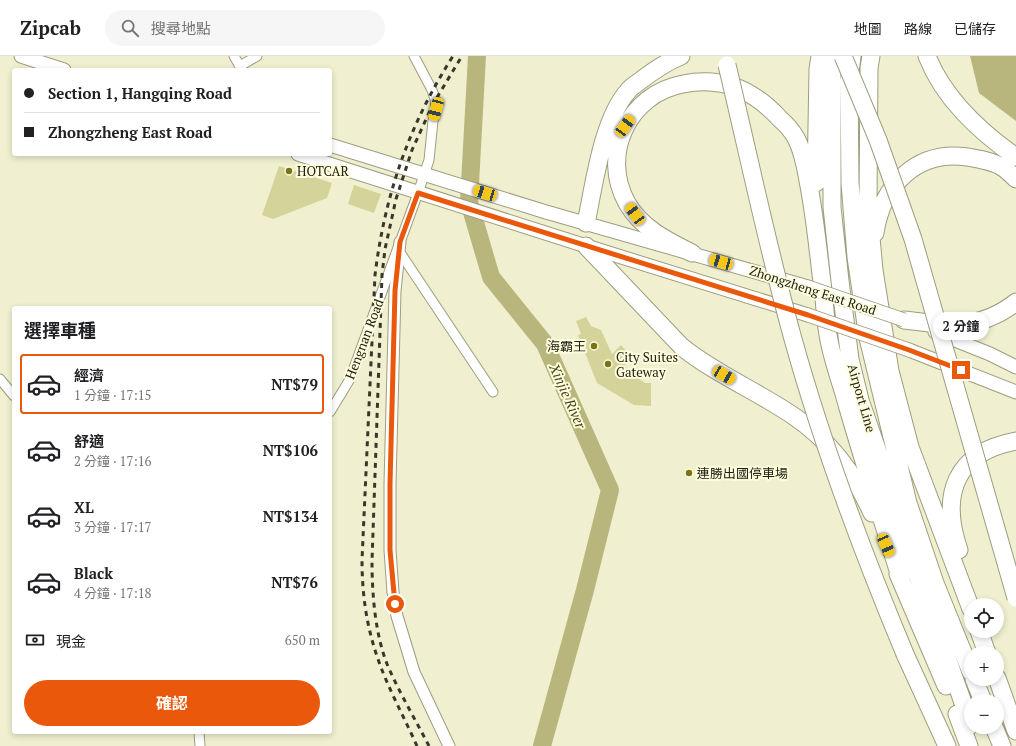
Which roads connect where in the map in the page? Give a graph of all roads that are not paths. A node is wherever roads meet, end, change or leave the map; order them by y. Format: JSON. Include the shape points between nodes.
{"nodes":[{"id":1,"x":21,"y":56,"type":"edge"},
{"id":2,"x":234,"y":56,"type":"edge"},
{"id":3,"x":256,"y":56,"type":"edge"},
{"id":4,"x":414,"y":56,"type":"edge"},
{"id":5,"x":681,"y":56,"type":"edge"},
{"id":6,"x":724,"y":56,"type":"edge"},
{"id":7,"x":820,"y":56,"type":"edge"},
{"id":8,"x":832,"y":56,"type":"edge"},
{"id":9,"x":843,"y":56,"type":"edge"},
{"id":10,"x":852,"y":56,"type":"edge"},
{"id":11,"x":871,"y":56,"type":"edge"},
{"id":12,"x":927,"y":56,"type":"edge"},
{"id":13,"x":58,"y":68,"type":"edge"},
{"id":14,"x":241,"y":68,"type":"edge"},
{"id":15,"x":332,"y":146,"type":"edge"},
{"id":16,"x":304,"y":156,"type":"edge"},
{"id":17,"x":1014,"y":156,"type":"edge"},
{"id":18,"x":425,"y":174,"type":"junction"},
{"id":19,"x":1016,"y":179,"type":"edge"},
{"id":20,"x":418,"y":193,"type":"junction"},
{"id":21,"x":586,"y":223,"type":"junction"},
{"id":22,"x":817,"y":237,"type":"junction"},
{"id":23,"x":583,"y":245,"type":"junction"},
{"id":24,"x":400,"y":246,"type":"junction"},
{"id":25,"x":692,"y":253,"type":"junction"},
{"id":26,"x":872,"y":253,"type":"junction"},
{"id":27,"x":1016,"y":302,"type":"edge"},
{"id":28,"x":904,"y":320,"type":"junction"},
{"id":29,"x":1016,"y":367,"type":"edge"},
{"id":30,"x":0,"y":379,"type":"edge"},
{"id":31,"x":493,"y":392,"type":"dead end"},
{"id":32,"x":1016,"y":392,"type":"edge"},
{"id":33,"x":12,"y":394,"type":"edge"},
{"id":34,"x":332,"y":409,"type":"edge"},
{"id":35,"x":1016,"y":441,"type":"edge"},
{"id":36,"x":902,"y":584,"type":"junction"},
{"id":37,"x":967,"y":598,"type":"edge"},
{"id":38,"x":976,"y":598,"type":"edge"},
{"id":39,"x":1016,"y":598,"type":"edge"},
{"id":40,"x":964,"y":655,"type":"edge"},
{"id":41,"x":1000,"y":686,"type":"edge"},
{"id":42,"x":964,"y":706,"type":"edge"},
{"id":43,"x":1016,"y":732,"type":"edge"},
{"id":44,"x":199,"y":734,"type":"edge"},
{"id":45,"x":974,"y":734,"type":"edge"},
{"id":46,"x":997,"y":734,"type":"edge"},
{"id":47,"x":200,"y":746,"type":"edge"},
{"id":48,"x":449,"y":746,"type":"edge"},
{"id":49,"x":947,"y":746,"type":"edge"},
{"id":50,"x":969,"y":746,"type":"edge"},
{"id":51,"x":978,"y":746,"type":"edge"},
{"id":52,"x":1002,"y":746,"type":"edge"}],
"edges":[{"from":1,"to":13,"type":"main road"},
{"from":2,"to":14,"type":"street"},
{"from":3,"to":14,"type":"street"},
{"from":4,"to":18,"type":"street","name":"Hengnan Road","via":[[432,90],[436,109]]},
{"from":5,"to":21,"type":"highway","via":[[653,71],[628,91],[618,106],[604,138]]},
{"from":6,"to":49,"type":"highway","bridge":true,"via":[[771,257],[815,416],[872,574]]},
{"from":7,"to":22,"type":"highway","via":[[817,92]]},
{"from":8,"to":42,"type":"highway","name":"Airport Line","via":[[832,207],[850,359],[860,400],[903,536]]},
{"from":9,"to":39,"type":"highway","bridge":true,"via":[[878,140],[913,239]]},
{"from":10,"to":40,"type":"highway","name":"Airport Line","via":[[849,81],[850,183],[856,257],[868,338],[908,503],[935,583]]},
{"from":11,"to":26,"type":"highway","via":[[868,205]]},
{"from":12,"to":17,"type":"highway","via":[[945,91],[966,115]]},
{"from":15,"to":18,"type":"main road","name":"Zhongzheng East Road"},
{"from":16,"to":20,"type":"main road","name":"Zhongzheng East Road"},
{"from":18,"to":20,"type":"street","name":"Hengnan Road"},
{"from":18,"to":21,"type":"main road","name":"Zhongzheng East Road"},
{"from":19,"to":26,"type":"highway","via":[[1003,167],[980,159],[953,155],[920,164],[898,180],[887,195],[876,228]]},
{"from":20,"to":23,"type":"main road","name":"Zhongzheng East Road"},
{"from":20,"to":24,"type":"street","name":"Hengnan Road"},
{"from":21,"to":23,"type":"main road"},
{"from":21,"to":25,"type":"main road","name":"Zhongzheng East Road"},
{"from":22,"to":25,"type":"highway","via":[[804,161],[796,138],[786,125],[771,108],[740,88],[714,82],[691,82],[672,86],[638,108],[625,126],[619,142],[616,163],[618,182],[635,214],[662,238]]},
{"from":22,"to":36,"type":"highway","via":[[829,341]]},
{"from":23,"to":32,"type":"main road","name":"Zhongzheng East Road","bridge":true,"via":[[808,315],[909,350]]},
{"from":23,"to":36,"type":"highway","via":[[694,357],[795,417],[819,436],[854,479]]},
{"from":24,"to":31,"type":"street"},
{"from":24,"to":34,"type":"street","name":"Hengnan Road","via":[[350,379]]},
{"from":24,"to":48,"type":"street","via":[[395,291],[390,484],[390,550],[394,592],[397,616],[414,672]]},
{"from":25,"to":28,"type":"main road","name":"Zhongzheng East Road","bridge":true,"via":[[808,287]]},
{"from":26,"to":37,"type":"highway","via":[[890,371],[910,447]]},
{"from":27,"to":28,"type":"highway","via":[[993,317],[970,323],[945,324]]},
{"from":28,"to":29,"type":"main road","name":"Zhongzheng East Road"},
{"from":30,"to":33,"type":"street"},
{"from":35,"to":38,"type":"highway","via":[[982,452],[969,462],[953,486],[950,509],[954,534]]},
{"from":36,"to":50,"type":"highway"},
{"from":41,"to":43,"type":"highway"},
{"from":44,"to":47,"type":"street"},
{"from":45,"to":51,"type":"highway","name":"Airport Line"},
{"from":46,"to":52,"type":"highway"}]}
